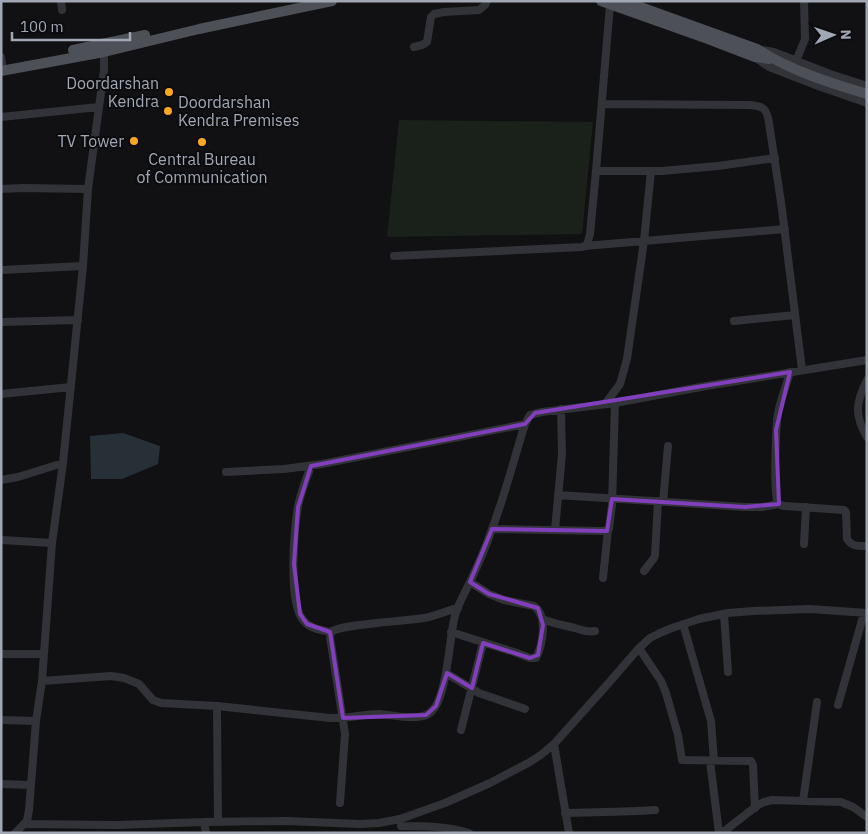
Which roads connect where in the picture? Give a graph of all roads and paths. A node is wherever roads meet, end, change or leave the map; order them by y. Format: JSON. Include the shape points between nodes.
{"nodes":[{"id":1,"x":61,"y":1,"type":"edge"},
{"id":2,"x":298,"y":1,"type":"edge"},
{"id":3,"x":332,"y":1,"type":"edge"},
{"id":4,"x":487,"y":1,"type":"edge"},
{"id":5,"x":624,"y":1,"type":"edge"},
{"id":6,"x":804,"y":1,"type":"edge"},
{"id":7,"x":605,"y":3,"type":"edge"},
{"id":8,"x":640,"y":4,"type":"edge"},
{"id":9,"x":62,"y":10,"type":"dead end"},
{"id":10,"x":414,"y":46,"type":"dead end"},
{"id":11,"x":104,"y":48,"type":"junction"},
{"id":12,"x":756,"y":53,"type":"junction"},
{"id":13,"x":1,"y":57,"type":"edge"},
{"id":14,"x":796,"y":61,"type":"junction"},
{"id":15,"x":2,"y":64,"type":"edge"},
{"id":16,"x":1,"y":71,"type":"edge"},
{"id":17,"x":867,"y":86,"type":"edge"},
{"id":18,"x":867,"y":94,"type":"edge"},
{"id":19,"x":867,"y":103,"type":"edge"},
{"id":20,"x":602,"y":104,"type":"junction"},
{"id":21,"x":99,"y":107,"type":"junction"},
{"id":22,"x":1,"y":117,"type":"edge"},
{"id":23,"x":775,"y":158,"type":"junction"},
{"id":24,"x":596,"y":171,"type":"junction"},
{"id":25,"x":651,"y":171,"type":"junction"},
{"id":26,"x":1,"y":189,"type":"edge"},
{"id":27,"x":88,"y":189,"type":"junction"},
{"id":28,"x":785,"y":229,"type":"junction"},
{"id":29,"x":644,"y":241,"type":"junction"},
{"id":30,"x":585,"y":246,"type":"junction"},
{"id":31,"x":394,"y":256,"type":"dead end"},
{"id":32,"x":83,"y":266,"type":"junction"},
{"id":33,"x":1,"y":270,"type":"edge"},
{"id":34,"x":795,"y":315,"type":"junction"},
{"id":35,"x":78,"y":320,"type":"junction"},
{"id":36,"x":734,"y":321,"type":"dead end"},
{"id":37,"x":1,"y":322,"type":"edge"},
{"id":38,"x":867,"y":360,"type":"edge"},
{"id":39,"x":802,"y":370,"type":"junction"},
{"id":40,"x":790,"y":372,"type":"junction"},
{"id":41,"x":867,"y":380,"type":"edge"},
{"id":42,"x":71,"y":387,"type":"junction"},
{"id":43,"x":1,"y":394,"type":"edge"},
{"id":44,"x":615,"y":403,"type":"junction"},
{"id":45,"x":606,"y":404,"type":"junction"},
{"id":46,"x":561,"y":410,"type":"junction"},
{"id":47,"x":525,"y":424,"type":"junction"},
{"id":48,"x":867,"y":437,"type":"edge"},
{"id":49,"x":668,"y":446,"type":"dead end"},
{"id":50,"x":64,"y":463,"type":"junction"},
{"id":51,"x":311,"y":466,"type":"junction"},
{"id":52,"x":226,"y":472,"type":"dead end"},
{"id":53,"x":1,"y":480,"type":"edge"},
{"id":54,"x":558,"y":495,"type":"junction"},
{"id":55,"x":612,"y":499,"type":"junction"},
{"id":56,"x":661,"y":502,"type":"junction"},
{"id":57,"x":779,"y":504,"type":"junction"},
{"id":58,"x":806,"y":507,"type":"junction"},
{"id":59,"x":492,"y":529,"type":"junction"},
{"id":60,"x":555,"y":530,"type":"junction"},
{"id":61,"x":608,"y":530,"type":"junction"},
{"id":62,"x":1,"y":540,"type":"edge"},
{"id":63,"x":52,"y":543,"type":"junction"},
{"id":64,"x":804,"y":544,"type":"dead end"},
{"id":65,"x":867,"y":546,"type":"edge"},
{"id":66,"x":644,"y":570,"type":"dead end"},
{"id":67,"x":604,"y":578,"type":"dead end"},
{"id":68,"x":470,"y":582,"type":"junction"},
{"id":69,"x":458,"y":608,"type":"junction"},
{"id":70,"x":865,"y":613,"type":"edge"},
{"id":71,"x":724,"y":614,"type":"junction"},
{"id":72,"x":542,"y":619,"type":"junction"},
{"id":73,"x":683,"y":624,"type":"junction"},
{"id":74,"x":595,"y":631,"type":"dead end"},
{"id":75,"x":331,"y":632,"type":"junction"},
{"id":76,"x":451,"y":632,"type":"junction"},
{"id":77,"x":484,"y":643,"type":"junction"},
{"id":78,"x":639,"y":648,"type":"junction"},
{"id":79,"x":1,"y":654,"type":"edge"},
{"id":80,"x":44,"y":654,"type":"junction"},
{"id":81,"x":446,"y":672,"type":"junction"},
{"id":82,"x":728,"y":672,"type":"dead end"},
{"id":83,"x":42,"y":681,"type":"junction"},
{"id":84,"x":472,"y":688,"type":"junction"},
{"id":85,"x":817,"y":702,"type":"dead end"},
{"id":86,"x":838,"y":704,"type":"dead end"},
{"id":87,"x":217,"y":706,"type":"junction"},
{"id":88,"x":525,"y":709,"type":"dead end"},
{"id":89,"x":343,"y":718,"type":"junction"},
{"id":90,"x":1,"y":720,"type":"edge"},
{"id":91,"x":36,"y":721,"type":"junction"},
{"id":92,"x":461,"y":730,"type":"dead end"},
{"id":93,"x":554,"y":744,"type":"junction"},
{"id":94,"x":712,"y":761,"type":"junction"},
{"id":95,"x":1,"y":784,"type":"edge"},
{"id":96,"x":30,"y":784,"type":"junction"},
{"id":97,"x":803,"y":801,"type":"junction"},
{"id":98,"x":340,"y":803,"type":"dead end"},
{"id":99,"x":754,"y":808,"type":"junction"},
{"id":100,"x":655,"y":810,"type":"dead end"},
{"id":101,"x":565,"y":813,"type":"junction"},
{"id":102,"x":867,"y":817,"type":"edge"},
{"id":103,"x":204,"y":822,"type":"junction"},
{"id":104,"x":218,"y":822,"type":"junction"},
{"id":105,"x":24,"y":824,"type":"junction"},
{"id":106,"x":400,"y":826,"type":"edge"},
{"id":107,"x":118,"y":829,"type":"edge"},
{"id":108,"x":15,"y":833,"type":"edge"},
{"id":109,"x":206,"y":833,"type":"edge"},
{"id":110,"x":470,"y":833,"type":"edge"},
{"id":111,"x":569,"y":833,"type":"edge"},
{"id":112,"x":721,"y":833,"type":"edge"}],
"edges":[{"from":1,"to":9,"type":"street"},
{"from":2,"to":11,"type":"main road"},
{"from":3,"to":11,"type":"main road"},
{"from":4,"to":10,"type":"street","via":[[479,10],[434,14],[427,42]]},
{"from":5,"to":8,"type":"main road"},
{"from":6,"to":14,"type":"street","via":[[804,39]]},
{"from":7,"to":12,"type":"main road"},
{"from":7,"to":20,"type":"street"},
{"from":8,"to":12,"type":"main road"},
{"from":11,"to":15,"type":"main road"},
{"from":11,"to":16,"type":"main road"},
{"from":11,"to":21,"type":"street"},
{"from":12,"to":14,"type":"street","via":[[774,52]]},
{"from":12,"to":18,"type":"main road"},
{"from":12,"to":19,"type":"street","via":[[769,67]]},
{"from":13,"to":15,"type":"street"},
{"from":14,"to":17,"type":"street"},
{"from":20,"to":23,"type":"street","via":[[759,106],[768,117]]},
{"from":20,"to":24,"type":"street"},
{"from":21,"to":22,"type":"street"},
{"from":21,"to":27,"type":"street"},
{"from":23,"to":25,"type":"street"},
{"from":23,"to":28,"type":"street"},
{"from":24,"to":25,"type":"street"},
{"from":24,"to":30,"type":"street","via":[[590,234]]},
{"from":25,"to":29,"type":"street"},
{"from":26,"to":27,"type":"street"},
{"from":27,"to":32,"type":"street"},
{"from":28,"to":29,"type":"street"},
{"from":28,"to":34,"type":"street"},
{"from":29,"to":30,"type":"street"},
{"from":29,"to":45,"type":"street","via":[[627,359],[620,384]]},
{"from":30,"to":31,"type":"street"},
{"from":32,"to":33,"type":"street"},
{"from":32,"to":35,"type":"street"},
{"from":34,"to":36,"type":"street"},
{"from":34,"to":39,"type":"street"},
{"from":35,"to":37,"type":"street"},
{"from":35,"to":42,"type":"street"},
{"from":38,"to":39,"type":"street"},
{"from":39,"to":40,"type":"street"},
{"from":40,"to":44,"type":"street"},
{"from":40,"to":57,"type":"street","via":[[776,430]]},
{"from":41,"to":48,"type":"street","via":[[860,392],[857,409]]},
{"from":42,"to":43,"type":"street"},
{"from":42,"to":50,"type":"street"},
{"from":44,"to":45,"type":"street"},
{"from":44,"to":55,"type":"street"},
{"from":45,"to":46,"type":"street"},
{"from":46,"to":47,"type":"street","via":[[535,413]]},
{"from":46,"to":54,"type":"street","via":[[562,454]]},
{"from":47,"to":51,"type":"street"},
{"from":47,"to":59,"type":"street"},
{"from":49,"to":56,"type":"street"},
{"from":50,"to":53,"type":"street"},
{"from":50,"to":63,"type":"street"},
{"from":51,"to":52,"type":"street"},
{"from":51,"to":75,"type":"street","via":[[298,507],[294,564],[296,600],[307,624]]},
{"from":54,"to":55,"type":"street"},
{"from":54,"to":60,"type":"street"},
{"from":55,"to":56,"type":"street"},
{"from":55,"to":61,"type":"street"},
{"from":56,"to":57,"type":"street","via":[[744,507]]},
{"from":56,"to":66,"type":"street","via":[[655,555]]},
{"from":57,"to":58,"type":"street"},
{"from":58,"to":64,"type":"street"},
{"from":58,"to":65,"type":"street","via":[[844,510],[850,543]]},
{"from":59,"to":60,"type":"street"},
{"from":59,"to":68,"type":"street"},
{"from":60,"to":61,"type":"street"},
{"from":61,"to":67,"type":"street"},
{"from":62,"to":63,"type":"street"},
{"from":63,"to":80,"type":"street"},
{"from":68,"to":69,"type":"street"},
{"from":68,"to":72,"type":"street","via":[[504,600],[534,606]]},
{"from":69,"to":75,"type":"street","via":[[422,618]]},
{"from":69,"to":76,"type":"street"},
{"from":70,"to":71,"type":"street","via":[[769,609]]},
{"from":70,"to":86,"type":"street"},
{"from":71,"to":73,"type":"street"},
{"from":71,"to":82,"type":"street"},
{"from":72,"to":74,"type":"street"},
{"from":72,"to":77,"type":"street","via":[[536,658]]},
{"from":73,"to":78,"type":"street","via":[[650,638]]},
{"from":73,"to":94,"type":"street","via":[[711,721]]},
{"from":75,"to":89,"type":"street"},
{"from":76,"to":77,"type":"street"},
{"from":76,"to":81,"type":"street"},
{"from":77,"to":84,"type":"street"},
{"from":78,"to":93,"type":"street"},
{"from":78,"to":94,"type":"street","via":[[666,693],[681,758]]},
{"from":79,"to":80,"type":"street"},
{"from":80,"to":83,"type":"street"},
{"from":81,"to":84,"type":"street"},
{"from":81,"to":89,"type":"street","via":[[436,706],[426,715]]},
{"from":83,"to":87,"type":"street","via":[[111,676],[138,684],[158,702]]},
{"from":83,"to":91,"type":"street"},
{"from":84,"to":88,"type":"street"},
{"from":84,"to":92,"type":"street"},
{"from":85,"to":97,"type":"street"},
{"from":87,"to":89,"type":"street"},
{"from":87,"to":104,"type":"street"},
{"from":89,"to":98,"type":"street","via":[[346,739]]},
{"from":90,"to":91,"type":"street"},
{"from":91,"to":96,"type":"street"},
{"from":93,"to":101,"type":"street"},
{"from":93,"to":106,"type":"street","via":[[530,762]]},
{"from":94,"to":99,"type":"street","via":[[750,761],[753,764]]},
{"from":94,"to":112,"type":"street"},
{"from":95,"to":96,"type":"street"},
{"from":96,"to":105,"type":"street","via":[[28,817]]},
{"from":97,"to":99,"type":"street","via":[[772,800]]},
{"from":97,"to":102,"type":"street","via":[[841,802]]},
{"from":99,"to":112,"type":"street"},
{"from":100,"to":101,"type":"street"},
{"from":101,"to":111,"type":"street"},
{"from":103,"to":104,"type":"street"},
{"from":103,"to":107,"type":"street"},
{"from":103,"to":109,"type":"street"},
{"from":104,"to":106,"type":"street","via":[[379,823]]},
{"from":105,"to":107,"type":"street"},
{"from":105,"to":108,"type":"street"},
{"from":106,"to":110,"type":"street","via":[[426,826]]}]}
